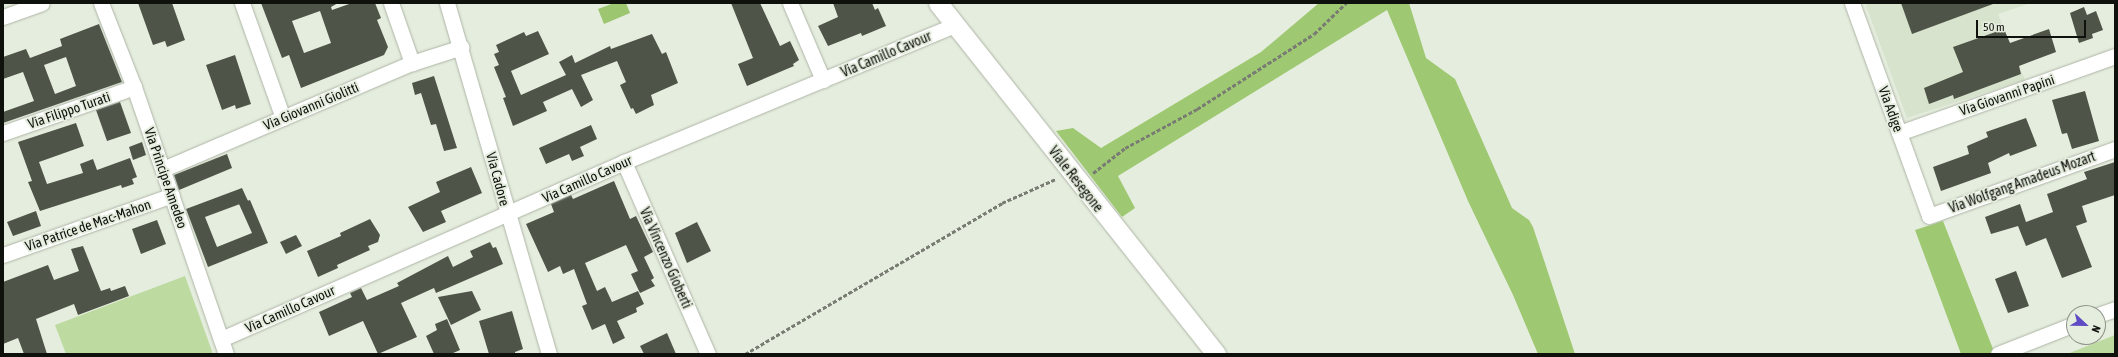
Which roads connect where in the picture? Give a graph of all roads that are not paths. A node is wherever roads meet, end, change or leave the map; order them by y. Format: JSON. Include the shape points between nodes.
{"nodes":[{"id":1,"x":42,"y":3,"type":"edge"},
{"id":2,"x":101,"y":3,"type":"edge"},
{"id":3,"x":242,"y":3,"type":"edge"},
{"id":4,"x":391,"y":3,"type":"edge"},
{"id":5,"x":448,"y":3,"type":"edge"},
{"id":6,"x":790,"y":3,"type":"edge"},
{"id":7,"x":938,"y":3,"type":"edge"},
{"id":8,"x":1852,"y":3,"type":"edge"},
{"id":9,"x":3,"y":17,"type":"edge"},
{"id":10,"x":955,"y":25,"type":"junction"},
{"id":11,"x":462,"y":47,"type":"junction"},
{"id":12,"x":2115,"y":56,"type":"edge"},
{"id":13,"x":412,"y":63,"type":"junction"},
{"id":14,"x":823,"y":80,"type":"junction"},
{"id":15,"x":134,"y":88,"type":"junction"},
{"id":16,"x":283,"y":118,"type":"junction"},
{"id":17,"x":3,"y":133,"type":"edge"},
{"id":18,"x":1899,"y":133,"type":"junction"},
{"id":19,"x":2115,"y":149,"type":"edge"},
{"id":20,"x":624,"y":162,"type":"junction"},
{"id":21,"x":162,"y":169,"type":"junction"},
{"id":22,"x":172,"y":195,"type":"junction"},
{"id":23,"x":507,"y":213,"type":"junction"},
{"id":24,"x":1929,"y":216,"type":"joint"},
{"id":25,"x":3,"y":255,"type":"edge"},
{"id":26,"x":2066,"y":327,"type":"edge"},
{"id":27,"x":221,"y":339,"type":"junction"},
{"id":28,"x":226,"y":354,"type":"edge"},
{"id":29,"x":549,"y":354,"type":"edge"},
{"id":30,"x":708,"y":354,"type":"edge"},
{"id":31,"x":1216,"y":354,"type":"edge"},
{"id":32,"x":1998,"y":354,"type":"edge"}],
"edges":[{"from":1,"to":9,"type":"street"},
{"from":2,"to":15,"type":"street","name":"Via Principe Amedeo"},
{"from":3,"to":16,"type":"street"},
{"from":4,"to":13,"type":"street"},
{"from":5,"to":11,"type":"street","name":"Via Cadore"},
{"from":6,"to":14,"type":"street"},
{"from":7,"to":10,"type":"street","name":"Viale Resegone"},
{"from":8,"to":18,"type":"street","name":"Via Adige"},
{"from":10,"to":14,"type":"street","name":"Via Camillo Cavour"},
{"from":10,"to":31,"type":"street","name":"Viale Resegone"},
{"from":11,"to":13,"type":"street","name":"Via Giovanni Giolitti"},
{"from":11,"to":23,"type":"street","name":"Via Cadore"},
{"from":12,"to":18,"type":"street","name":"Via Giovanni Papini"},
{"from":13,"to":16,"type":"street","name":"Via Giovanni Giolitti"},
{"from":14,"to":20,"type":"street","name":"Via Camillo Cavour"},
{"from":15,"to":17,"type":"street","name":"Via Filippo Turati"},
{"from":15,"to":21,"type":"street","name":"Via Principe Amedeo"},
{"from":16,"to":21,"type":"street","name":"Via Giovanni Giolitti"},
{"from":18,"to":24,"type":"street","name":"Via Adige"},
{"from":19,"to":24,"type":"street","name":"Via Wolfgang Amadeus Mozart"},
{"from":20,"to":23,"type":"street","name":"Via Camillo Cavour"},
{"from":20,"to":30,"type":"street","name":"Via Vincenzo Gioberti"},
{"from":21,"to":22,"type":"street","name":"Via Principe Amedeo"},
{"from":22,"to":25,"type":"street","name":"Via Patrice de Mac-Mahon"},
{"from":22,"to":27,"type":"street","name":"Via Principe Amedeo"},
{"from":23,"to":27,"type":"street","name":"Via Camillo Cavour"},
{"from":23,"to":29,"type":"street","name":"Via Cadore"},
{"from":26,"to":32,"type":"street"},
{"from":27,"to":28,"type":"street","name":"Via Principe Amedeo"}]}
